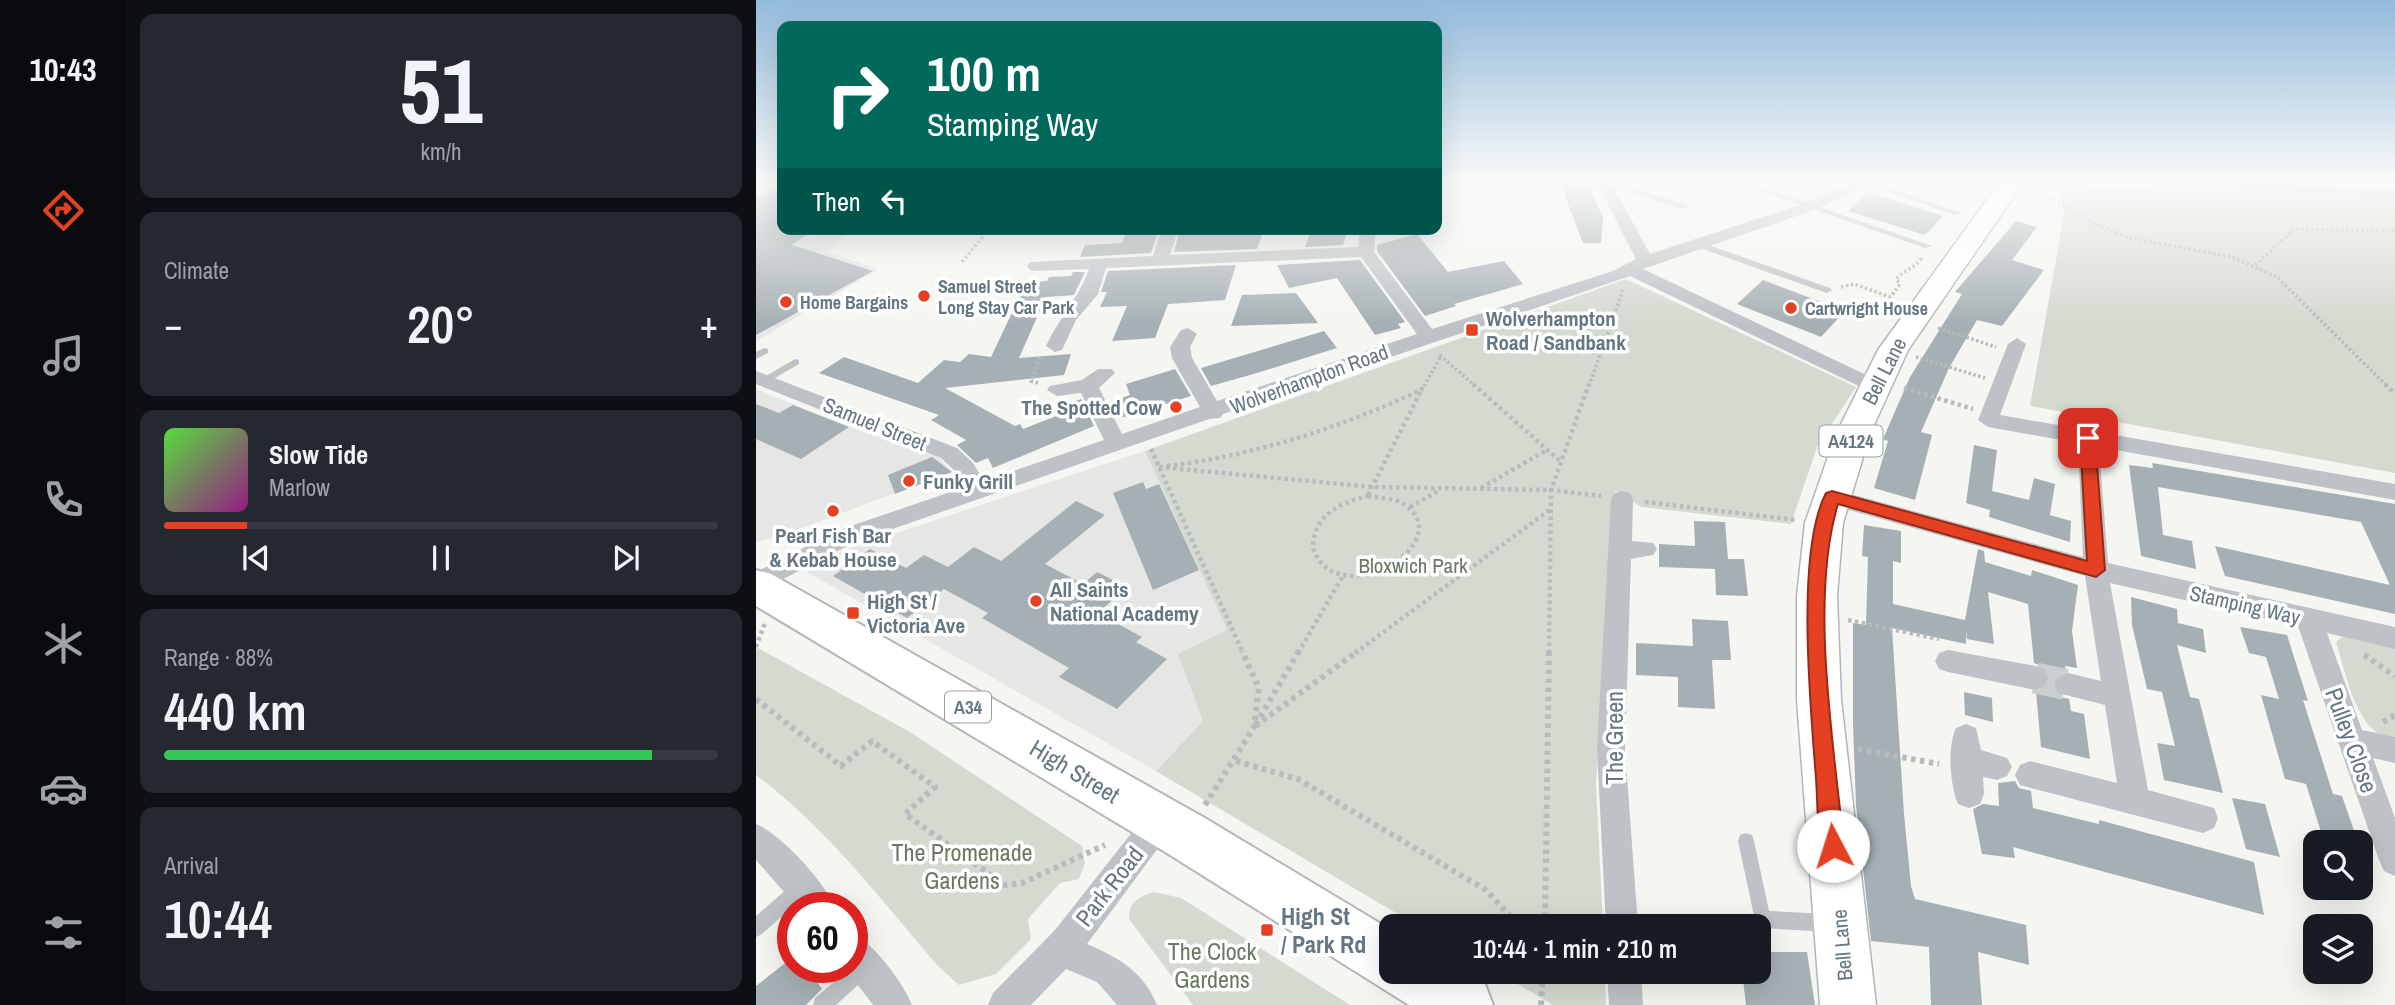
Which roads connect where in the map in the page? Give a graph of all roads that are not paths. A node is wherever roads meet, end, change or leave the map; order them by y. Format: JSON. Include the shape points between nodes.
{"nodes":[{"id":1,"x":1619,"y":230,"type":"edge"},
{"id":2,"x":1743,"y":230,"type":"edge"},
{"id":3,"x":1880,"y":230,"type":"edge"},
{"id":4,"x":1980,"y":230,"type":"edge"},
{"id":5,"x":1168,"y":235,"type":"edge"},
{"id":6,"x":1367,"y":235,"type":"edge"},
{"id":7,"x":1700,"y":245,"type":"junction"},
{"id":8,"x":1928,"y":246,"type":"dead end"},
{"id":9,"x":1366,"y":252,"type":"junction"},
{"id":10,"x":1160,"y":260,"type":"junction"},
{"id":11,"x":1099,"y":264,"type":"junction"},
{"id":12,"x":1036,"y":267,"type":"dead end"},
{"id":13,"x":1631,"y":268,"type":"junction"},
{"id":14,"x":1827,"y":290,"type":"road end"},
{"id":15,"x":1188,"y":334,"type":"dead end"},
{"id":16,"x":1428,"y":336,"type":"junction"},
{"id":17,"x":1055,"y":346,"type":"road end"},
{"id":18,"x":2015,"y":349,"type":"road end"},
{"id":19,"x":795,"y":362,"type":"dead end"},
{"id":20,"x":1105,"y":373,"type":"dead end"},
{"id":21,"x":760,"y":379,"type":"edge"},
{"id":22,"x":1875,"y":383,"type":"junction"},
{"id":23,"x":1088,"y":386,"type":"junction"},
{"id":24,"x":1056,"y":390,"type":"road end"},
{"id":25,"x":1213,"y":413,"type":"junction"},
{"id":26,"x":2088,"y":438,"type":"junction"},
{"id":27,"x":1117,"y":445,"type":"junction"},
{"id":28,"x":979,"y":491,"type":"junction"},
{"id":29,"x":2395,"y":492,"type":"edge"},
{"id":30,"x":1622,"y":499,"type":"road end"},
{"id":31,"x":1828,"y":510,"type":"junction"},
{"id":32,"x":2096,"y":570,"type":"junction"},
{"id":33,"x":761,"y":594,"type":"edge"},
{"id":34,"x":2309,"y":620,"type":"junction"},
{"id":35,"x":2395,"y":638,"type":"edge"},
{"id":36,"x":1948,"y":661,"type":"road end"},
{"id":37,"x":2035,"y":678,"type":"tunnel mouth"},
{"id":38,"x":2068,"y":685,"type":"tunnel mouth"},
{"id":39,"x":2117,"y":696,"type":"junction"},
{"id":40,"x":2352,"y":740,"type":"junction"},
{"id":41,"x":2395,"y":750,"type":"edge"},
{"id":42,"x":1967,"y":765,"type":"road end"},
{"id":43,"x":1997,"y":767,"type":"dead end"},
{"id":44,"x":2030,"y":775,"type":"dead end"},
{"id":45,"x":2135,"y":801,"type":"junction"},
{"id":46,"x":2203,"y":818,"type":"dead end"},
{"id":47,"x":1172,"y":828,"type":"junction"},
{"id":48,"x":756,"y":839,"type":"edge"},
{"id":49,"x":1746,"y":841,"type":"dead end"},
{"id":50,"x":2395,"y":860,"type":"edge"},
{"id":51,"x":805,"y":892,"type":"edge"},
{"id":52,"x":1621,"y":914,"type":"edge"},
{"id":53,"x":777,"y":916,"type":"edge"},
{"id":54,"x":1840,"y":923,"type":"junction"},
{"id":55,"x":756,"y":928,"type":"edge"},
{"id":56,"x":1059,"y":949,"type":"junction"},
{"id":57,"x":1379,"y":955,"type":"edge"},
{"id":58,"x":868,"y":970,"type":"edge"},
{"id":59,"x":839,"y":983,"type":"edge"},
{"id":60,"x":1429,"y":984,"type":"edge"},
{"id":61,"x":1625,"y":984,"type":"edge"},
{"id":62,"x":822,"y":1005,"type":"edge"},
{"id":63,"x":895,"y":1005,"type":"edge"},
{"id":64,"x":1005,"y":1005,"type":"edge"},
{"id":65,"x":1140,"y":1005,"type":"edge"},
{"id":66,"x":1464,"y":1005,"type":"edge"},
{"id":67,"x":1626,"y":1005,"type":"edge"},
{"id":68,"x":1848,"y":1005,"type":"edge"}],
"edges":[{"from":1,"to":13,"type":"street"},
{"from":2,"to":7,"type":"street","name":"Wolverhampton Road"},
{"from":3,"to":8,"type":"lane"},
{"from":4,"to":22,"type":"main road","name":"Bell Lane","number":"A4124","via":[[1912,319]]},
{"from":5,"to":10,"type":"street"},
{"from":6,"to":9,"type":"street"},
{"from":7,"to":13,"type":"street","name":"Wolverhampton Road"},
{"from":7,"to":14,"type":"lane"},
{"from":9,"to":10,"type":"street"},
{"from":9,"to":16,"type":"street"},
{"from":10,"to":11,"type":"street"},
{"from":11,"to":12,"type":"street"},
{"from":11,"to":17,"type":"street","via":[[1089,294],[1068,318]]},
{"from":13,"to":16,"type":"street","name":"Wolverhampton Road"},
{"from":13,"to":22,"type":"street"},
{"from":15,"to":25,"type":"street","via":[[1180,348],[1182,358]]},
{"from":16,"to":25,"type":"street","name":"Wolverhampton Road"},
{"from":18,"to":26,"type":"street","via":[[1988,420]]},
{"from":19,"to":21,"type":"lane"},
{"from":20,"to":23,"type":"street"},
{"from":21,"to":28,"type":"street","name":"Samuel Street","via":[[949,453]]},
{"from":22,"to":31,"type":"main road","name":"Bell Lane","number":"A4124"},
{"from":23,"to":24,"type":"street"},
{"from":23,"to":27,"type":"street"},
{"from":25,"to":27,"type":"street","name":"Wolverhampton Road"},
{"from":26,"to":29,"type":"street"},
{"from":26,"to":32,"type":"street"},
{"from":27,"to":28,"type":"street","name":"Wolverhampton Road"},
{"from":28,"to":33,"type":"street","name":"Wolverhampton Road","via":[[847,536]]},
{"from":30,"to":52,"type":"street","name":"The Green","via":[[1633,550],[1611,749]]},
{"from":31,"to":32,"type":"street","name":"Stamping Way"},
{"from":31,"to":54,"type":"main road","name":"Bell Lane","number":"A4124","via":[[1817,617]]},
{"from":32,"to":34,"type":"street","name":"Stamping Way"},
{"from":32,"to":39,"type":"street"},
{"from":33,"to":47,"type":"highway","name":"High Street","number":"A34"},
{"from":34,"to":35,"type":"street","name":"Stamping Way"},
{"from":34,"to":40,"type":"street","name":"Pulley Close"},
{"from":36,"to":37,"type":"street"},
{"from":38,"to":39,"type":"street"},
{"from":39,"to":45,"type":"street"},
{"from":40,"to":41,"type":"street"},
{"from":40,"to":50,"type":"street","name":"Pulley Close"},
{"from":42,"to":43,"type":"street"},
{"from":44,"to":45,"type":"street"},
{"from":45,"to":46,"type":"street"},
{"from":47,"to":56,"type":"street","name":"Park Road"},
{"from":47,"to":57,"type":"highway","name":"High Street","number":"A34"},
{"from":48,"to":51,"type":"street"},
{"from":49,"to":54,"type":"lane","via":[[1762,919]]},
{"from":53,"to":55,"type":"lane"},
{"from":54,"to":68,"type":"main road","name":"Bell Lane","number":"A4124"},
{"from":56,"to":64,"type":"street","name":"Park Road"},
{"from":56,"to":65,"type":"street","name":"Park Road","via":[[1109,970]]},
{"from":58,"to":63,"type":"street"},
{"from":59,"to":62,"type":"lane"},
{"from":60,"to":66,"type":"highway"},
{"from":61,"to":67,"type":"street"}]}
